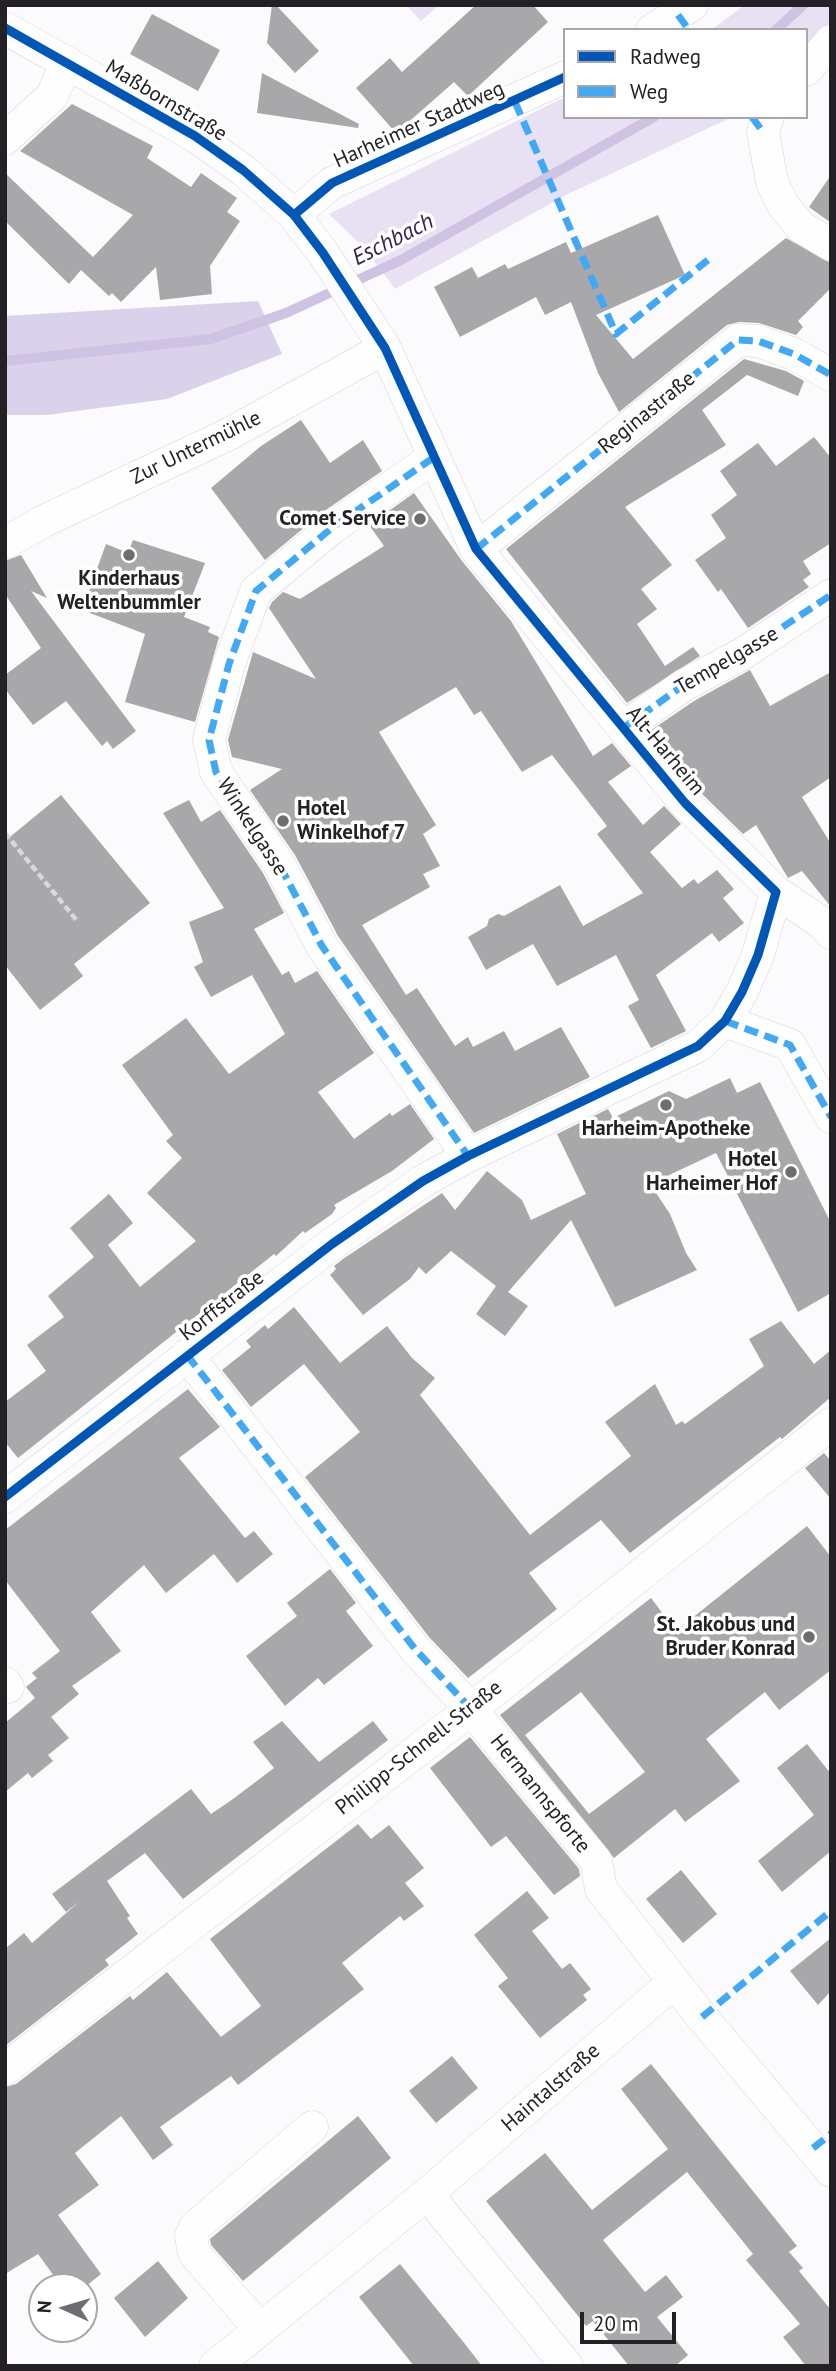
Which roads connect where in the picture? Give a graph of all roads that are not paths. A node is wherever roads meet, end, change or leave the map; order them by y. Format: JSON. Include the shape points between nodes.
{"nodes":[{"id":1,"x":692,"y":5,"type":"edge"},
{"id":2,"x":5,"y":28,"type":"edge"},
{"id":3,"x":655,"y":28,"type":"edge"},
{"id":4,"x":831,"y":41,"type":"edge"},
{"id":5,"x":67,"y":62,"type":"junction"},
{"id":6,"x":808,"y":68,"type":"edge"},
{"id":7,"x":563,"y":78,"type":"edge"},
{"id":8,"x":767,"y":119,"type":"edge"},
{"id":9,"x":5,"y":139,"type":"edge"},
{"id":10,"x":294,"y":215,"type":"junction"},
{"id":11,"x":831,"y":245,"type":"edge"},
{"id":12,"x":323,"y":253,"type":"joint"},
{"id":13,"x":378,"y":335,"type":"junction"},
{"id":14,"x":831,"y":375,"type":"edge"},
{"id":15,"x":433,"y":458,"type":"junction"},
{"id":16,"x":5,"y":543,"type":"edge"},
{"id":17,"x":476,"y":549,"type":"junction"},
{"id":18,"x":831,"y":595,"type":"edge"},
{"id":19,"x":623,"y":728,"type":"junction"},
{"id":20,"x":776,"y":892,"type":"junction"},
{"id":21,"x":831,"y":933,"type":"edge"},
{"id":22,"x":725,"y":1021,"type":"junction"},
{"id":23,"x":831,"y":1117,"type":"edge"},
{"id":24,"x":468,"y":1156,"type":"junction"},
{"id":25,"x":187,"y":1356,"type":"junction"},
{"id":26,"x":831,"y":1423,"type":"edge"},
{"id":27,"x":5,"y":1497,"type":"edge"},
{"id":28,"x":471,"y":1709,"type":"junction"},
{"id":29,"x":674,"y":1982,"type":"junction"},
{"id":30,"x":5,"y":2069,"type":"edge"},
{"id":31,"x":313,"y":2127,"type":"dead end"},
{"id":32,"x":831,"y":2171,"type":"edge"},
{"id":33,"x":427,"y":2194,"type":"junction"},
{"id":34,"x":259,"y":2328,"type":"junction"},
{"id":35,"x":215,"y":2366,"type":"edge"},
{"id":36,"x":567,"y":2366,"type":"edge"}],
"edges":[{"from":1,"to":3,"type":"street"},
{"from":2,"to":5,"type":"street","name":"Maßbornstraße"},
{"from":4,"to":6,"type":"street"},
{"from":5,"to":9,"type":"street","via":[[52,96]]},
{"from":5,"to":10,"type":"street","name":"Maßbornstraße","via":[[195,136]]},
{"from":7,"to":10,"type":"street","name":"Harheimer Stadtweg","via":[[332,183]]},
{"from":8,"to":11,"type":"street","via":[[763,132],[766,159],[783,205],[801,228]]},
{"from":10,"to":12,"type":"street","name":"Maßbornstraße"},
{"from":12,"to":13,"type":"street","name":"Alt-Harheim"},
{"from":13,"to":15,"type":"street","name":"Alt-Harheim"},
{"from":13,"to":16,"type":"street","name":"Zur Untermühle","via":[[229,434]]},
{"from":14,"to":17,"type":"street","name":"Reginastraße","via":[[794,354],[758,341],[738,340]]},
{"from":15,"to":17,"type":"street","name":"Alt-Harheim"},
{"from":15,"to":24,"type":"street","name":"Winkelgasse","via":[[332,527],[256,591],[229,664],[209,740],[216,772],[279,864],[323,946]]},
{"from":17,"to":19,"type":"street","name":"Alt-Harheim"},
{"from":18,"to":19,"type":"street","name":"Tempelgasse"},
{"from":19,"to":20,"type":"street","name":"Alt-Harheim","via":[[685,803]]},
{"from":20,"to":21,"type":"street","name":"Alt-Harheim"},
{"from":20,"to":22,"type":"street","via":[[758,955]]},
{"from":22,"to":23,"type":"street","via":[[789,1045]]},
{"from":22,"to":24,"type":"street","via":[[698,1046]]},
{"from":24,"to":25,"type":"street","name":"Korffstraße","via":[[332,1244]]},
{"from":25,"to":27,"type":"street","name":"Korffstraße"},
{"from":25,"to":28,"type":"street","name":"Hermannspforte","via":[[415,1649]]},
{"from":26,"to":28,"type":"street","name":"Philipp-Schnell-Straße"},
{"from":28,"to":29,"type":"street","name":"Hermannspforte","via":[[596,1861],[601,1889]]},
{"from":28,"to":30,"type":"street","name":"Philipp-Schnell-Straße"},
{"from":29,"to":32,"type":"street","name":"Hermannspforte"},
{"from":29,"to":33,"type":"street","name":"Haintalstraße"},
{"from":31,"to":34,"type":"street","via":[[195,2227],[191,2236],[194,2253]]},
{"from":33,"to":34,"type":"street","name":"Haintalstraße"},
{"from":33,"to":36,"type":"street"},
{"from":34,"to":35,"type":"street","name":"Haintalstraße"}]}
